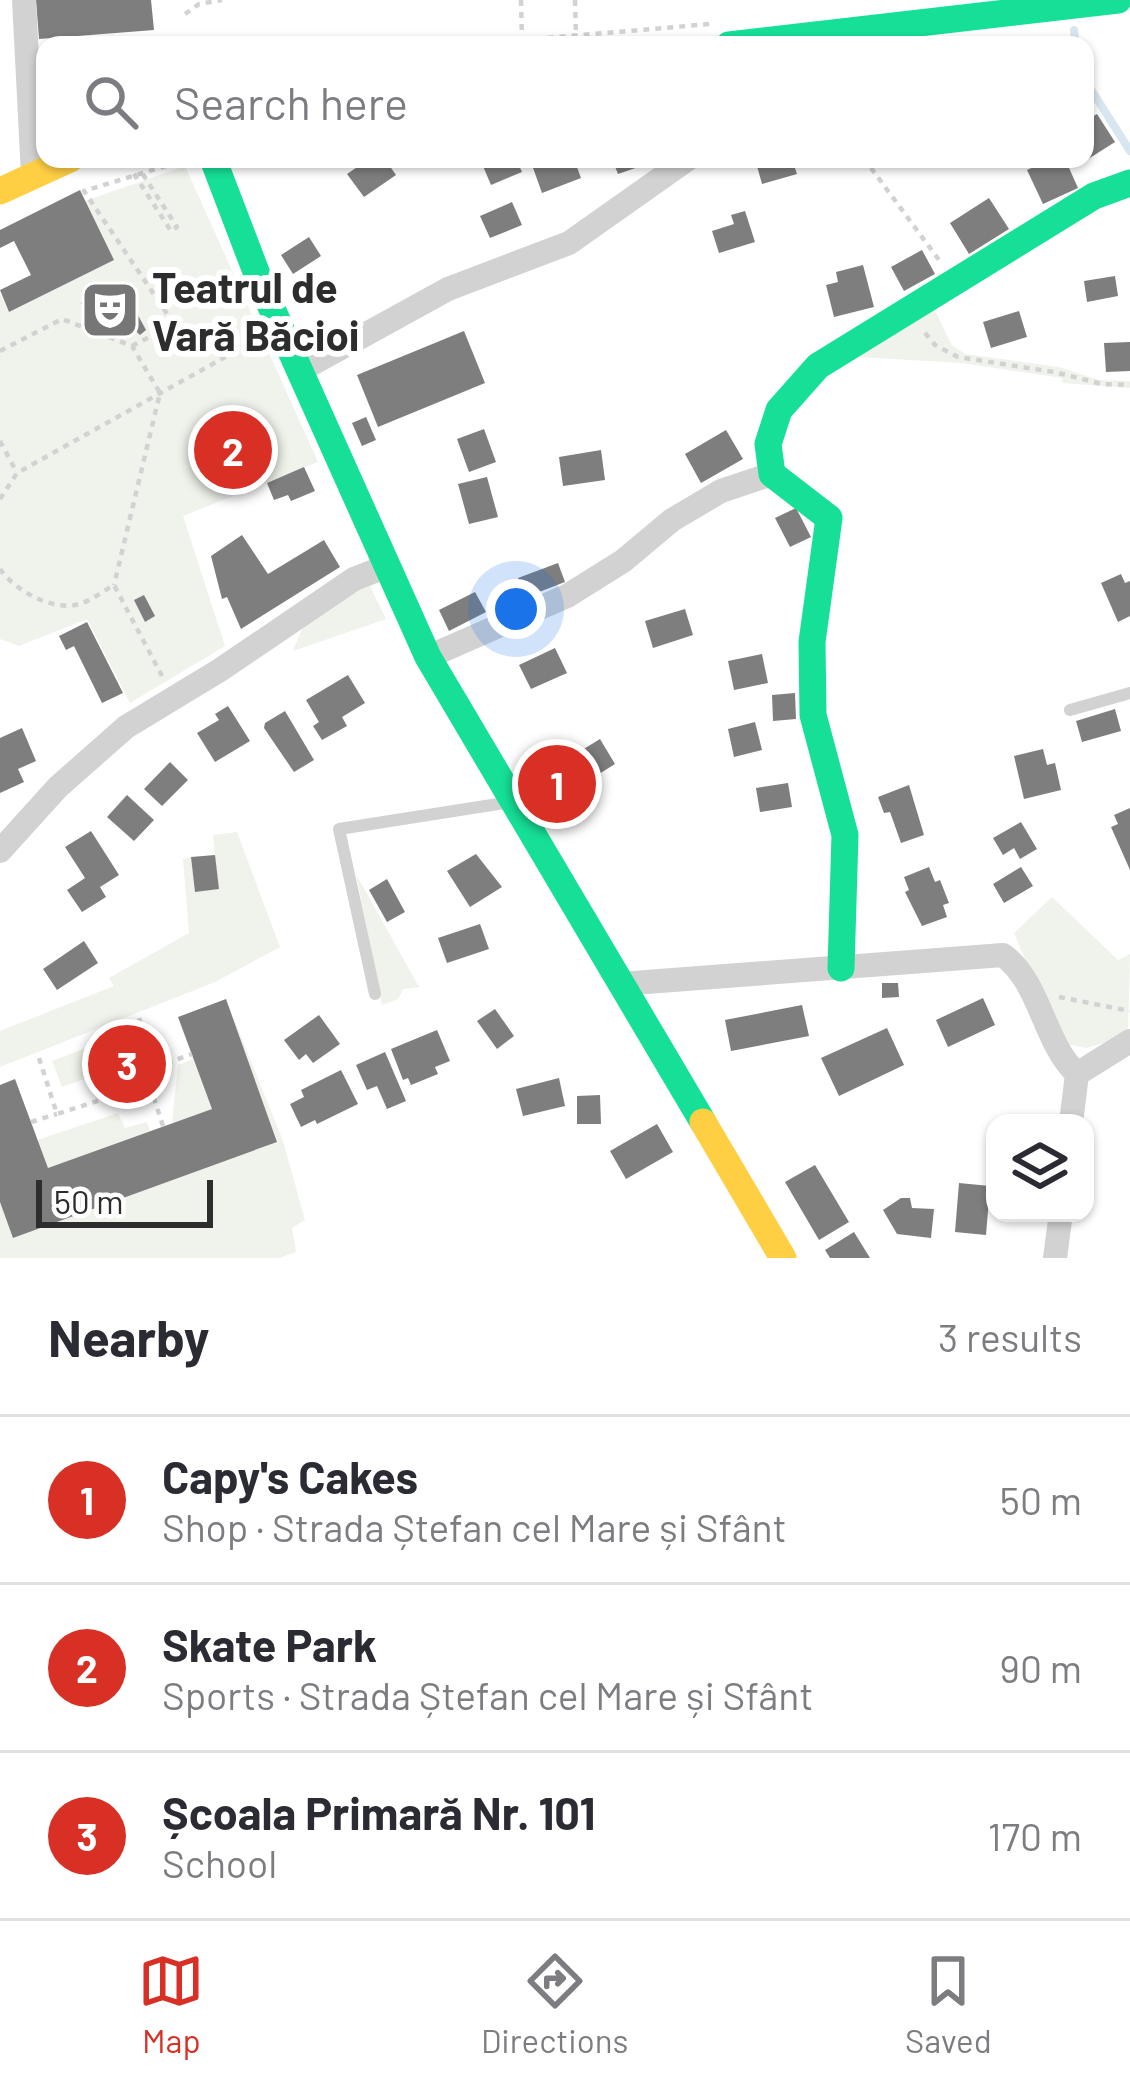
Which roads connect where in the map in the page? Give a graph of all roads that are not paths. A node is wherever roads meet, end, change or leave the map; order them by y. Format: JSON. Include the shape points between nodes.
{"nodes":[{"id":1,"x":24,"y":0,"type":"edge"},
{"id":2,"x":1118,"y":0,"type":"edge"},
{"id":3,"x":810,"y":36,"type":"edge"},
{"id":4,"x":49,"y":168,"type":"edge"},
{"id":5,"x":204,"y":168,"type":"edge"},
{"id":6,"x":675,"y":168,"type":"edge"},
{"id":7,"x":33,"y":175,"type":"junction"},
{"id":8,"x":1130,"y":183,"type":"edge"},
{"id":9,"x":0,"y":190,"type":"edge"},
{"id":10,"x":299,"y":371,"type":"junction"},
{"id":11,"x":772,"y":474,"type":"junction"},
{"id":12,"x":385,"y":567,"type":"junction"},
{"id":13,"x":428,"y":657,"type":"junction"},
{"id":14,"x":1130,"y":693,"type":"edge"},
{"id":15,"x":1070,"y":710,"type":"dead end"},
{"id":16,"x":512,"y":802,"type":"junction"},
{"id":17,"x":0,"y":851,"type":"edge"},
{"id":18,"x":842,"y":968,"type":"junction"},
{"id":19,"x":620,"y":984,"type":"junction"},
{"id":20,"x":375,"y":994,"type":"dead end"},
{"id":21,"x":1130,"y":1041,"type":"edge"},
{"id":22,"x":1077,"y":1074,"type":"junction"},
{"id":23,"x":1072,"y":1114,"type":"edge"},
{"id":24,"x":1059,"y":1222,"type":"edge"},
{"id":25,"x":784,"y":1258,"type":"edge"},
{"id":26,"x":1055,"y":1258,"type":"edge"}],
"edges":[{"from":1,"to":7,"type":"street"},
{"from":2,"to":3,"type":"main road"},
{"from":4,"to":7,"type":"main road"},
{"from":5,"to":10,"type":"main road"},
{"from":6,"to":10,"type":"street","via":[[568,243],[448,289]]},
{"from":7,"to":9,"type":"main road"},
{"from":8,"to":11,"type":"main road","via":[[1094,196],[818,366],[778,410],[768,444]]},
{"from":10,"to":12,"type":"main road"},
{"from":11,"to":13,"type":"street","via":[[704,501],[567,596]]},
{"from":11,"to":18,"type":"main road","via":[[829,518],[812,642],[813,715],[845,835]]},
{"from":12,"to":13,"type":"main road"},
{"from":12,"to":17,"type":"street","via":[[354,579],[109,742]]},
{"from":13,"to":16,"type":"main road"},
{"from":14,"to":15,"type":"lane"},
{"from":16,"to":19,"type":"main road"},
{"from":16,"to":20,"type":"lane","via":[[339,829]]},
{"from":18,"to":19,"type":"street"},
{"from":18,"to":22,"type":"street","via":[[1003,956]]},
{"from":19,"to":25,"type":"main road"},
{"from":21,"to":22,"type":"street"},
{"from":22,"to":23,"type":"street"},
{"from":24,"to":26,"type":"street"}]}
